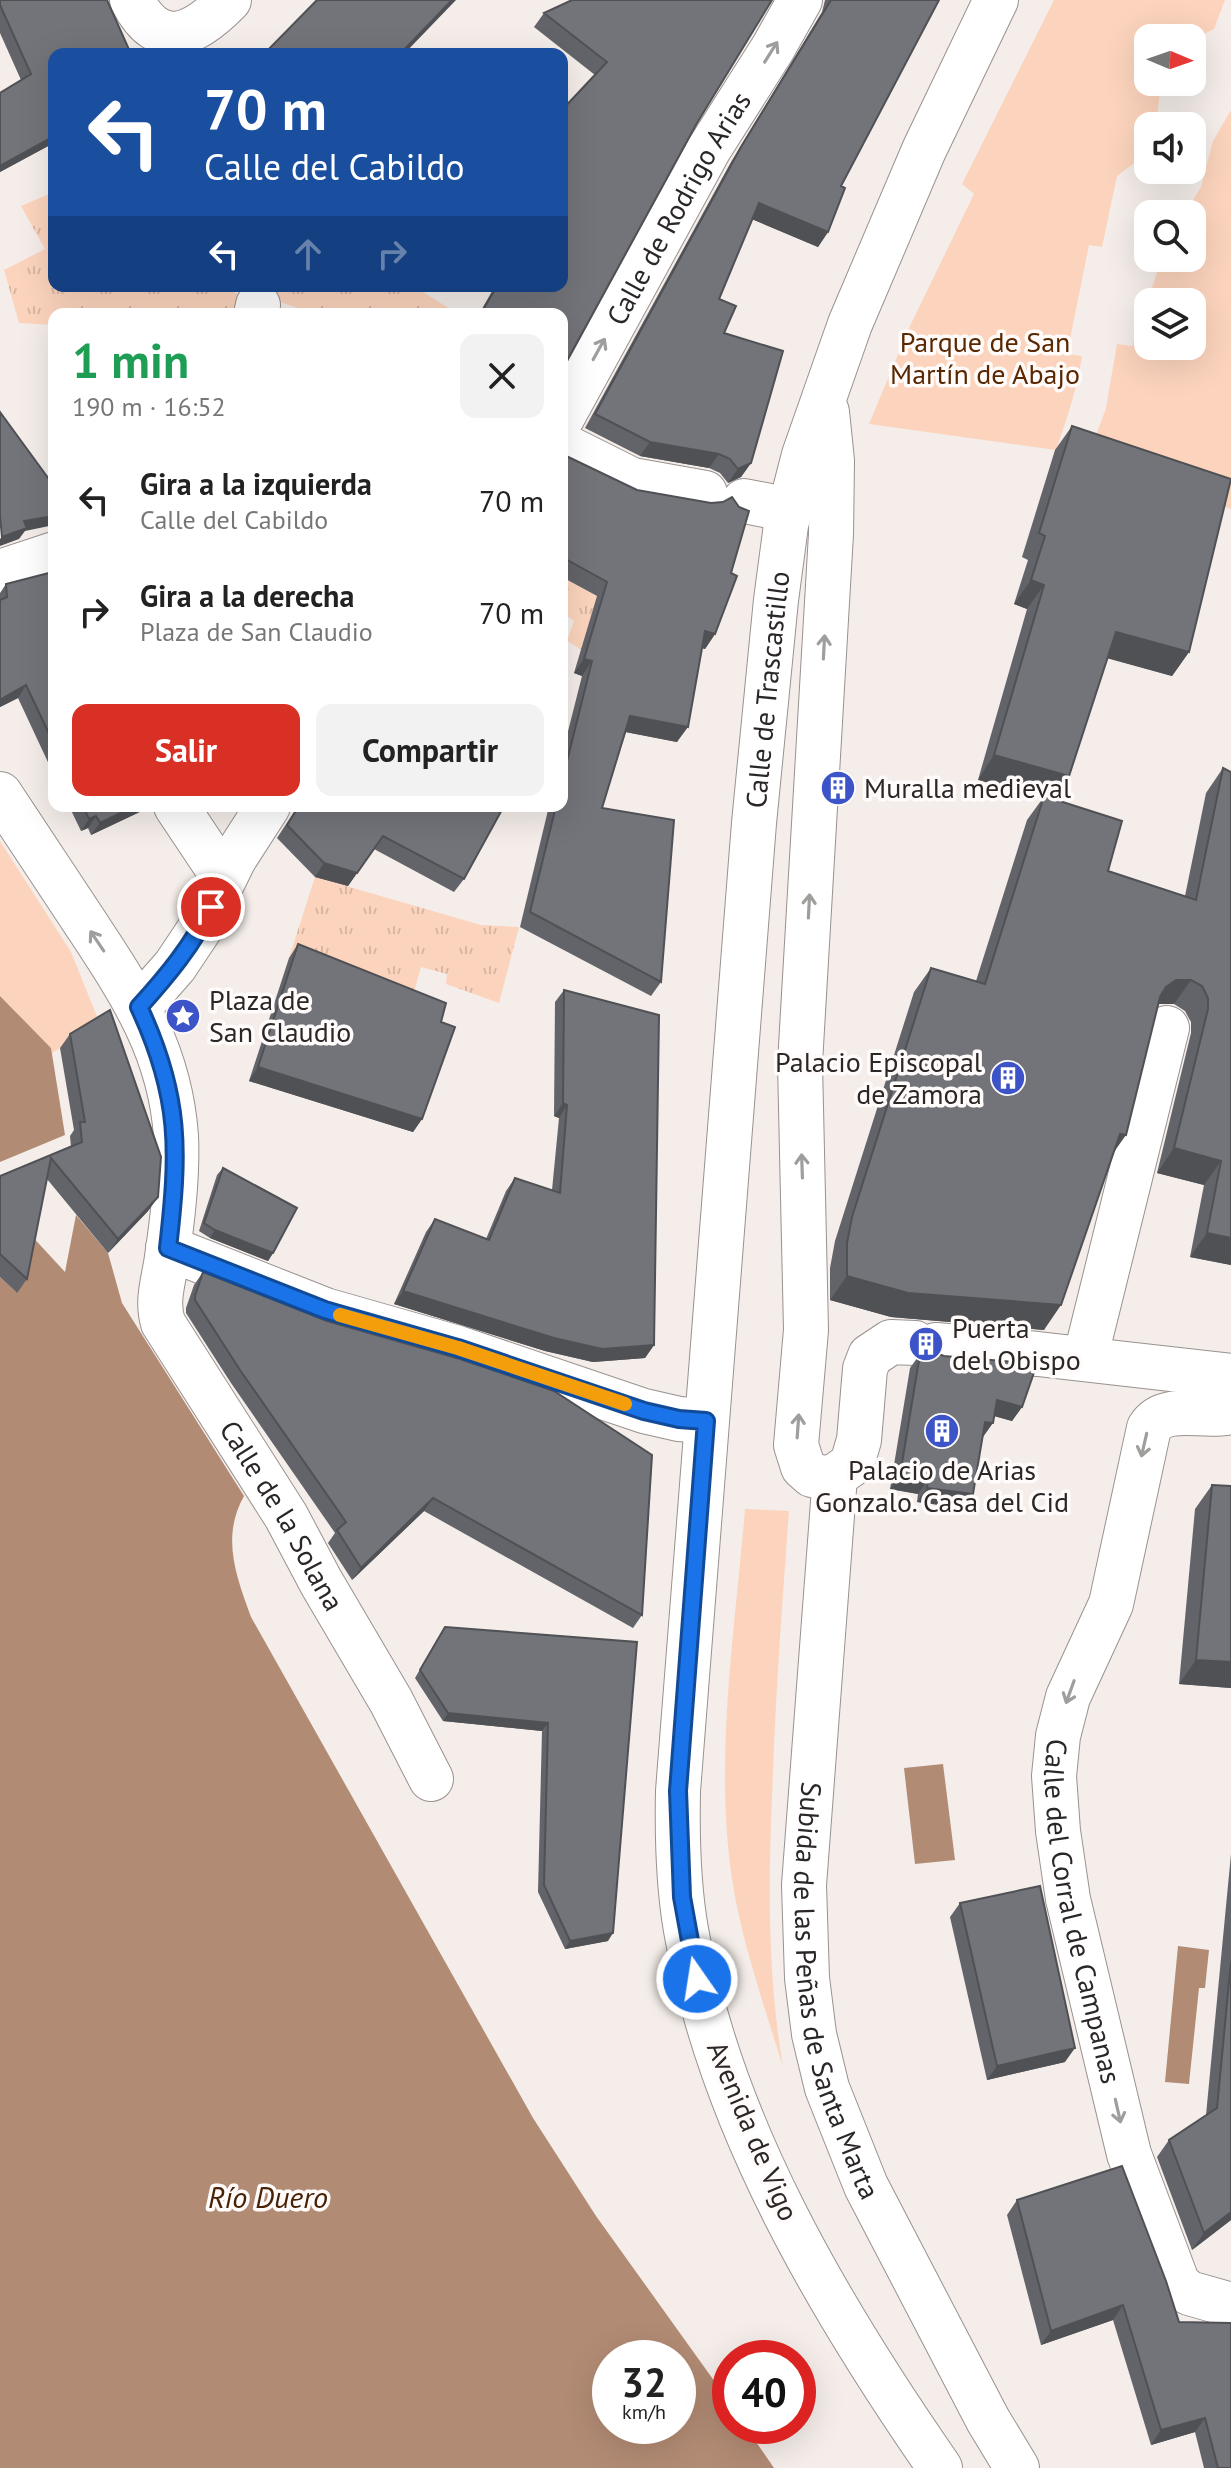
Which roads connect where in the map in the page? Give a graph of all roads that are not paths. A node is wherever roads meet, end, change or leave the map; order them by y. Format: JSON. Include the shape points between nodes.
{"nodes":[{"id":1,"x":132,"y":0,"type":"edge"},
{"id":2,"x":229,"y":0,"type":"edge"},
{"id":3,"x":800,"y":0,"type":"edge"},
{"id":4,"x":996,"y":0,"type":"edge"},
{"id":5,"x":164,"y":43,"type":"edge"},
{"id":6,"x":825,"y":390,"type":"junction"},
{"id":7,"x":568,"y":407,"type":"edge"},
{"id":8,"x":568,"y":448,"type":"edge"},
{"id":9,"x":790,"y":510,"type":"junction"},
{"id":10,"x":48,"y":556,"type":"edge"},
{"id":11,"x":4,"y":571,"type":"edge"},
{"id":12,"x":0,"y":794,"type":"edge"},
{"id":13,"x":180,"y":812,"type":"edge"},
{"id":14,"x":264,"y":812,"type":"edge"},
{"id":15,"x":224,"y":878,"type":"junction"},
{"id":16,"x":139,"y":1007,"type":"junction"},
{"id":17,"x":1167,"y":1028,"type":"edge"},
{"id":18,"x":168,"y":1248,"type":"junction"},
{"id":19,"x":1085,"y":1359,"type":"junction"},
{"id":20,"x":1231,"y":1376,"type":"edge"},
{"id":21,"x":1231,"y":1412,"type":"edge"},
{"id":22,"x":706,"y":1421,"type":"junction"},
{"id":23,"x":835,"y":1476,"type":"junction"},
{"id":24,"x":431,"y":1779,"type":"dead end"},
{"id":25,"x":1231,"y":2305,"type":"edge"},
{"id":26,"x":940,"y":2468,"type":"edge"},
{"id":27,"x":1017,"y":2468,"type":"edge"}],
"edges":[{"from":1,"to":5,"type":"street"},
{"from":2,"to":5,"type":"street","via":[[211,18]]},
{"from":7,"to":3,"type":"street","name":"Calle de Rodrigo Arias","one_way":true,"via":[[709,149]]},
{"from":4,"to":6,"type":"street","name":"Calle de Trascastillo","via":[[919,161]]},
{"from":6,"to":9,"type":"street","name":"Calle de Trascastillo"},
{"from":23,"to":6,"type":"street","one_way":true,"via":[[812,1475],[803,1467],[796,1445],[806,1330],[800,1063],[831,534],[832,461]]},
{"from":8,"to":9,"type":"street","via":[[632,480]]},
{"from":9,"to":22,"type":"street","name":"Calle de Trascastillo","via":[[754,823]]},
{"from":10,"to":11,"type":"street"},
{"from":16,"to":12,"type":"street","one_way":true},
{"from":13,"to":15,"type":"street"},
{"from":14,"to":15,"type":"street"},
{"from":15,"to":16,"type":"street","via":[[201,927]]},
{"from":16,"to":18,"type":"street","via":[[173,1108],[176,1167]]},
{"from":17,"to":19,"type":"street"},
{"from":18,"to":22,"type":"street","via":[[325,1310],[449,1345],[644,1411]]},
{"from":18,"to":24,"type":"street","name":"Calle de la Solana","via":[[160,1290],[163,1323],[286,1516]]},
{"from":19,"to":20,"type":"street"},
{"from":19,"to":23,"type":"street","via":[[891,1342],[870,1356],[857,1452],[852,1464]]},
{"from":21,"to":25,"type":"street","name":"Calle del Corral de Campanas","one_way":true,"via":[[1170,1413],[1153,1420],[1149,1428],[1111,1604],[1068,1697],[1054,1776],[1068,1899],[1129,2154],[1178,2284],[1189,2293]]},
{"from":22,"to":26,"type":"street","name":"Avenida de Vigo","via":[[678,1791],[681,1885],[693,1963],[734,2097],[799,2239],[853,2336]]},
{"from":23,"to":27,"type":"street","name":"Subida de las Peñas de Santa Marta","via":[[804,1885],[814,2034],[827,2088],[866,2186]]}]}
